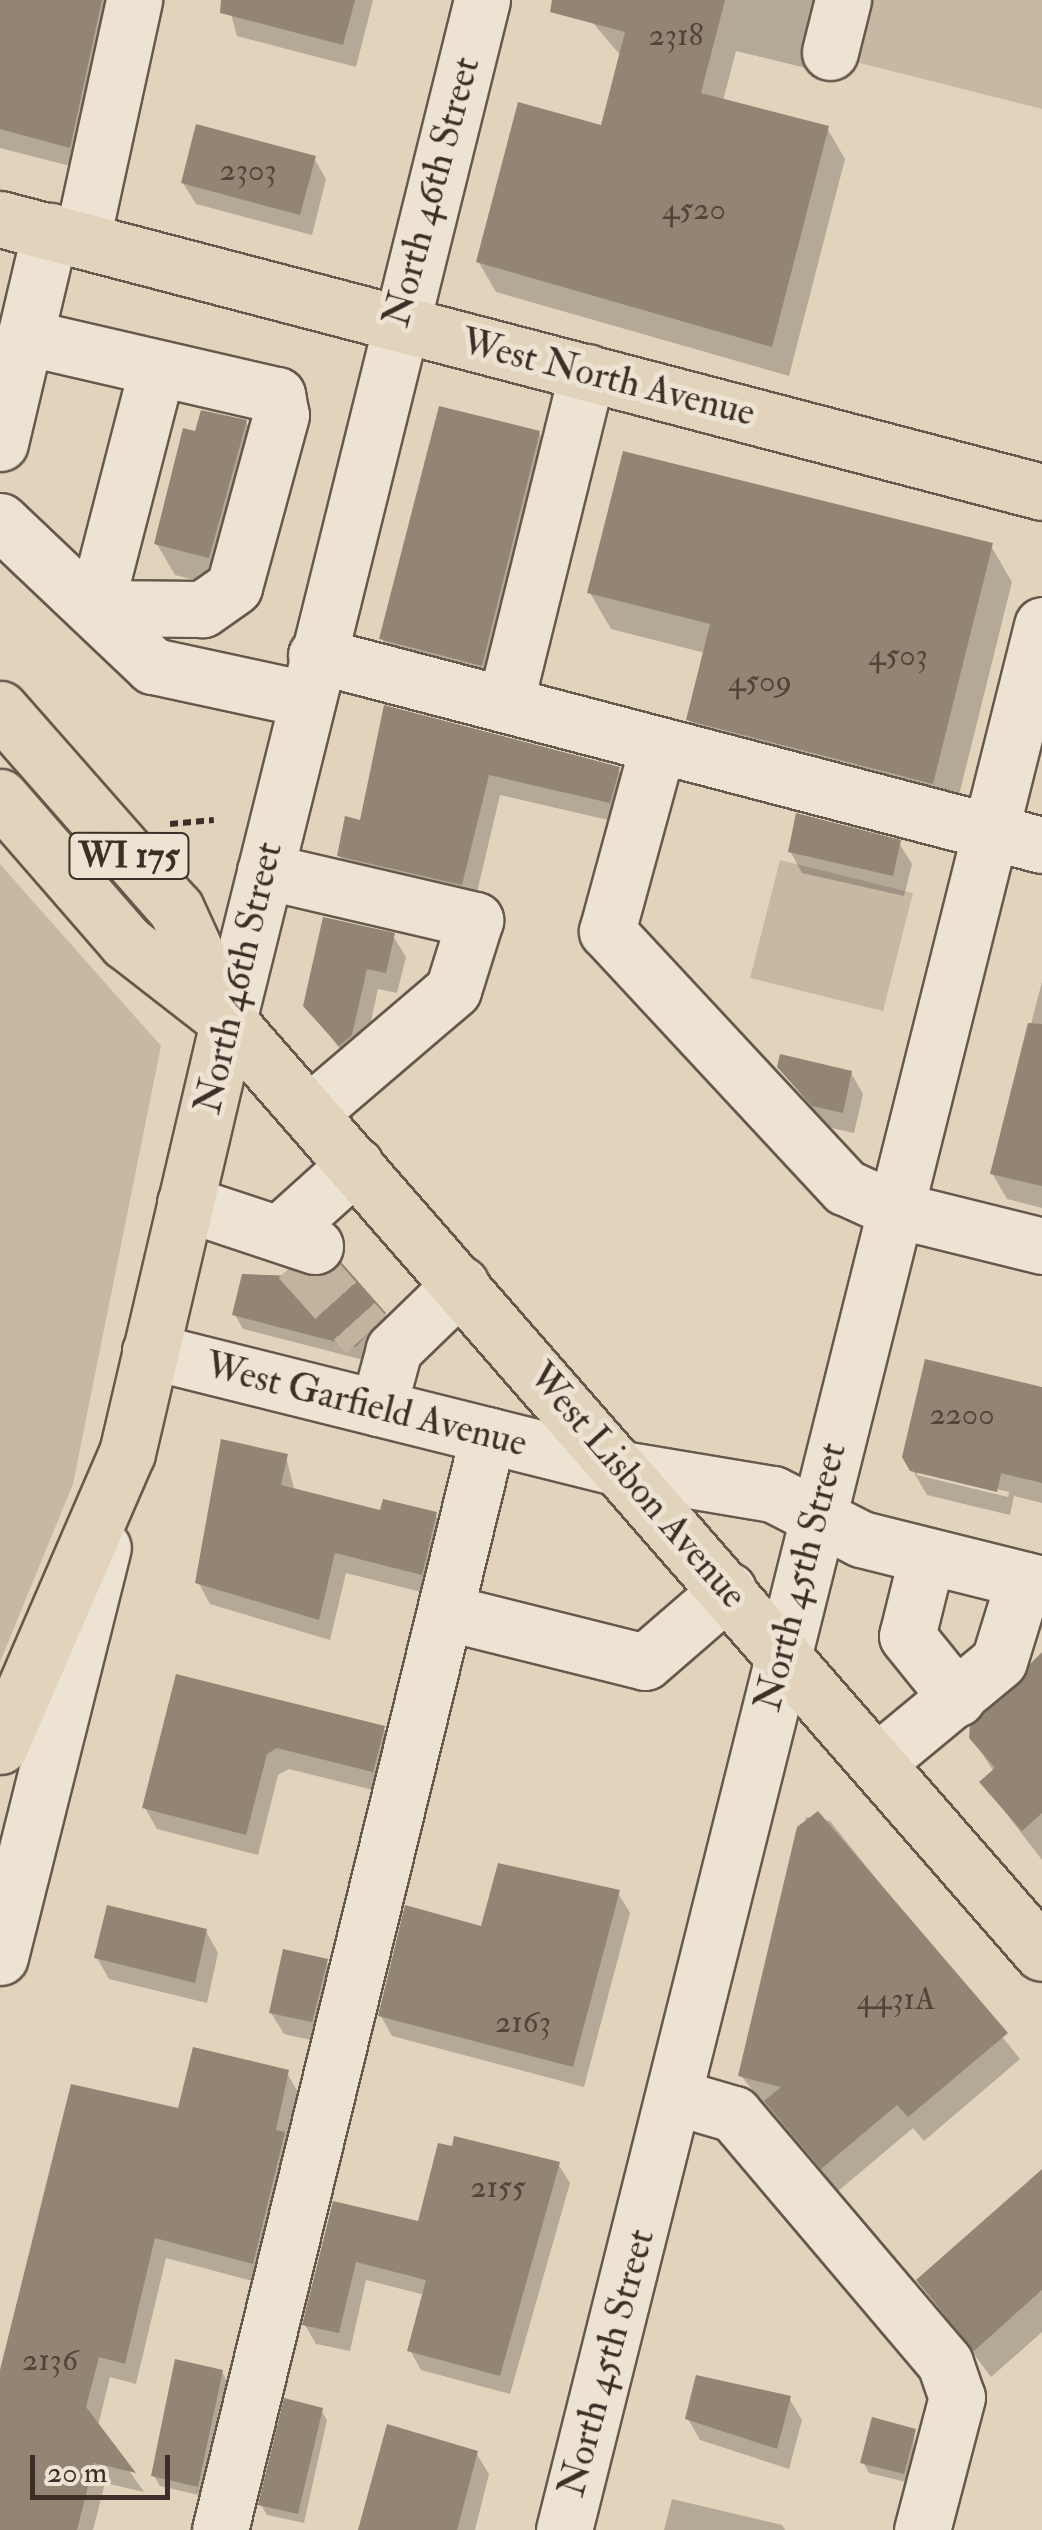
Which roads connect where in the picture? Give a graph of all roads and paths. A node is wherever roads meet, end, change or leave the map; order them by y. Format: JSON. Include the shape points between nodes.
{"nodes":[{"id":1,"x":134,"y":0,"type":"edge"},
{"id":2,"x":482,"y":0,"type":"edge"},
{"id":3,"x":843,"y":0,"type":"edge"},
{"id":4,"x":830,"y":52,"type":"dead end"},
{"id":5,"x":44,"y":230,"type":"edge"},
{"id":6,"x":398,"y":324,"type":"junction"},
{"id":7,"x":25,"y":337,"type":"junction"},
{"id":8,"x":157,"y":369,"type":"junction"},
{"id":9,"x":587,"y":372,"type":"junction"},
{"id":10,"x":0,"y":443,"type":"edge"},
{"id":11,"x":1042,"y":492,"type":"edge"},
{"id":12,"x":0,"y":521,"type":"edge"},
{"id":13,"x":95,"y":608,"type":"junction"},
{"id":14,"x":1042,"y":625,"type":"edge"},
{"id":15,"x":311,"y":677,"type":"junction"},
{"id":16,"x":505,"y":704,"type":"junction"},
{"id":17,"x":0,"y":709,"type":"edge"},
{"id":18,"x":658,"y":745,"type":"junction"},
{"id":19,"x":0,"y":797,"type":"edge"},
{"id":20,"x":214,"y":820,"type":"dead end"},
{"id":21,"x":989,"y":831,"type":"junction"},
{"id":22,"x":151,"y":835,"type":"dead end"},
{"id":23,"x":1042,"y":844,"type":"edge"},
{"id":24,"x":265,"y":871,"type":"junction"},
{"id":25,"x":228,"y":1021,"type":"junction"},
{"id":26,"x":309,"y":1113,"type":"junction"},
{"id":27,"x":355,"y":1165,"type":"junction"},
{"id":28,"x":186,"y":1203,"type":"junction"},
{"id":29,"x":893,"y":1209,"type":"junction"},
{"id":30,"x":1042,"y":1246,"type":"edge"},
{"id":31,"x":461,"y":1284,"type":"junction"},
{"id":32,"x":150,"y":1351,"type":"junction"},
{"id":33,"x":378,"y":1408,"type":"junction"},
{"id":34,"x":488,"y":1435,"type":"junction"},
{"id":35,"x":126,"y":1453,"type":"junction"},
{"id":36,"x":623,"y":1469,"type":"junction"},
{"id":37,"x":815,"y":1515,"type":"junction"},
{"id":38,"x":927,"y":1556,"type":"junction"},
{"id":39,"x":1033,"y":1582,"type":"edge"},
{"id":40,"x":728,"y":1590,"type":"junction"},
{"id":41,"x":444,"y":1612,"type":"junction"},
{"id":42,"x":782,"y":1654,"type":"junction"},
{"id":43,"x":957,"y":1698,"type":"junction"},
{"id":44,"x":0,"y":1746,"type":"edge"},
{"id":45,"x":877,"y":1762,"type":"junction"},
{"id":46,"x":1042,"y":1954,"type":"edge"},
{"id":47,"x":0,"y":1957,"type":"edge"},
{"id":48,"x":676,"y":2097,"type":"junction"},
{"id":49,"x":220,"y":2530,"type":"edge"},
{"id":50,"x":564,"y":2530,"type":"edge"},
{"id":51,"x":922,"y":2530,"type":"edge"}],
"edges":[{"from":1,"to":5,"type":"street"},
{"from":2,"to":6,"type":"street","name":"North 46th Street"},
{"from":3,"to":4,"type":"street"},
{"from":5,"to":6,"type":"main road","name":"West North Avenue"},
{"from":5,"to":7,"type":"street"},
{"from":6,"to":9,"type":"main road","name":"West North Avenue"},
{"from":6,"to":15,"type":"street","name":"North 46th Street"},
{"from":7,"to":8,"type":"street"},
{"from":7,"to":10,"type":"street"},
{"from":8,"to":13,"type":"street"},
{"from":8,"to":13,"type":"street","via":[[277,394],[282,416],[234,588],[202,609]]},
{"from":9,"to":11,"type":"main road","name":"West North Avenue"},
{"from":9,"to":16,"type":"street"},
{"from":12,"to":13,"type":"street"},
{"from":13,"to":15,"type":"street","via":[[153,666]]},
{"from":14,"to":21,"type":"street","name":"North 45th Street"},
{"from":15,"to":16,"type":"street"},
{"from":15,"to":24,"type":"street","name":"North 46th Street"},
{"from":16,"to":18,"type":"street"},
{"from":17,"to":25,"type":"main road","name":"West Lisbon Avenue","number":"WI 175","via":[[176,910]]},
{"from":18,"to":21,"type":"street"},
{"from":18,"to":29,"type":"street","via":[[607,931],[844,1187]]},
{"from":19,"to":25,"type":"main road","name":"West Lisbon Avenue","via":[[126,942]]},
{"from":20,"to":22,"type":"path","via":[[177,820]]},
{"from":21,"to":23,"type":"street"},
{"from":21,"to":29,"type":"street","name":"North 45th Street"},
{"from":24,"to":25,"type":"street","name":"North 46th Street"},
{"from":24,"to":26,"type":"street","via":[[475,920],[452,990]]},
{"from":25,"to":26,"type":"main road","name":"West Lisbon Avenue"},
{"from":25,"to":28,"type":"main road","name":"North 46th Street"},
{"from":26,"to":27,"type":"main road","name":"West Lisbon Avenue"},
{"from":27,"to":28,"type":"street","via":[[299,1245]]},
{"from":27,"to":31,"type":"main road","name":"West Lisbon Avenue"},
{"from":28,"to":32,"type":"main road","name":"North 46th Street"},
{"from":29,"to":30,"type":"street"},
{"from":29,"to":37,"type":"street","name":"North 45th Street"},
{"from":31,"to":33,"type":"street","via":[[381,1334]]},
{"from":31,"to":36,"type":"main road","name":"West Lisbon Avenue"},
{"from":32,"to":33,"type":"street","name":"West Garfield Avenue"},
{"from":32,"to":35,"type":"main road","name":"North 46th Street"},
{"from":33,"to":34,"type":"street","name":"West Garfield Avenue"},
{"from":34,"to":36,"type":"street","name":"West Garfield Avenue"},
{"from":34,"to":41,"type":"street"},
{"from":35,"to":44,"type":"main road"},
{"from":35,"to":47,"type":"street","name":"North 46th Street"},
{"from":36,"to":37,"type":"street","name":"West Garfield Avenue","via":[[705,1476]]},
{"from":36,"to":40,"type":"main road","name":"West Lisbon Avenue"},
{"from":37,"to":38,"type":"street","name":"West Garfield Avenue"},
{"from":37,"to":42,"type":"street","name":"North 45th Street"},
{"from":38,"to":39,"type":"street","name":"West Garfield Avenue"},
{"from":38,"to":43,"type":"street","via":[[907,1636]]},
{"from":39,"to":43,"type":"street","via":[[1000,1660]]},
{"from":40,"to":41,"type":"street","via":[[645,1662]]},
{"from":40,"to":42,"type":"main road","name":"West Lisbon Avenue"},
{"from":41,"to":49,"type":"street"},
{"from":42,"to":45,"type":"main road","name":"West Lisbon Avenue"},
{"from":42,"to":48,"type":"street","name":"North 45th Street"},
{"from":43,"to":45,"type":"street"},
{"from":45,"to":46,"type":"main road","name":"West Lisbon Avenue"},
{"from":48,"to":50,"type":"street","name":"North 45th Street"},
{"from":48,"to":51,"type":"street","via":[[734,2114],[944,2363],[957,2397]]}]}
